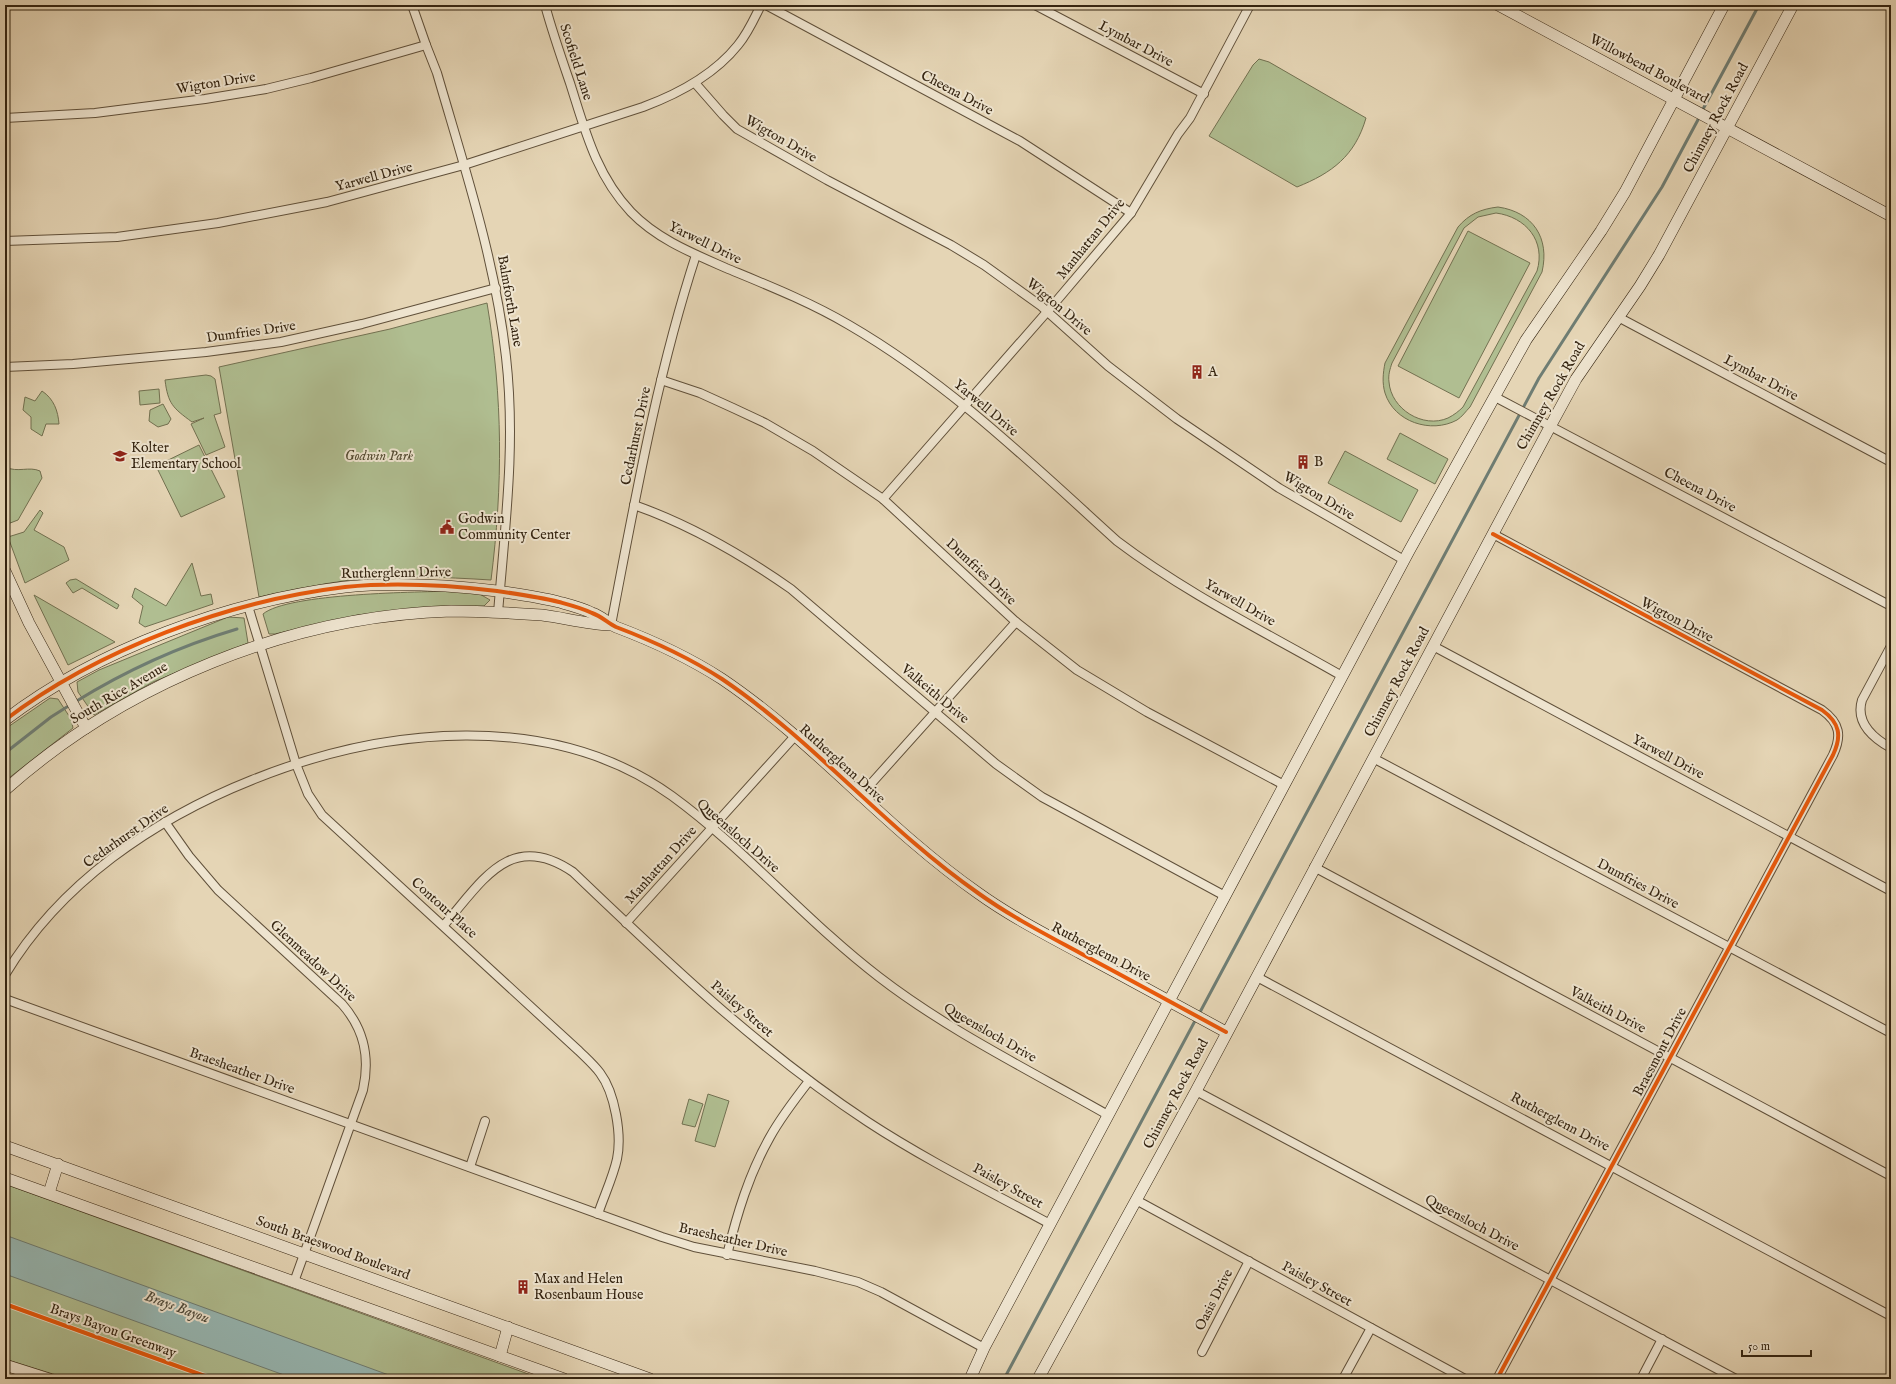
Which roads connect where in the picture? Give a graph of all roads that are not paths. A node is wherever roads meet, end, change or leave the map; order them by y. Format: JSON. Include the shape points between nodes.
{"nodes":[{"id":1,"x":412,"y":5,"type":"edge"},
{"id":2,"x":545,"y":5,"type":"edge"},
{"id":3,"x":762,"y":5,"type":"edge"},
{"id":4,"x":766,"y":5,"type":"edge"},
{"id":5,"x":1035,"y":5,"type":"edge"},
{"id":6,"x":1250,"y":5,"type":"edge"},
{"id":7,"x":1498,"y":5,"type":"edge"},
{"id":8,"x":1724,"y":5,"type":"edge"},
{"id":9,"x":1793,"y":5,"type":"edge"},
{"id":10,"x":426,"y":45,"type":"junction"},
{"id":11,"x":695,"y":83,"type":"junction"},
{"id":12,"x":1204,"y":94,"type":"junction"},
{"id":13,"x":1676,"y":100,"type":"junction"},
{"id":14,"x":5,"y":118,"type":"edge"},
{"id":15,"x":583,"y":126,"type":"junction"},
{"id":16,"x":1727,"y":129,"type":"junction"},
{"id":17,"x":464,"y":166,"type":"junction"},
{"id":18,"x":1131,"y":213,"type":"junction"},
{"id":19,"x":1891,"y":216,"type":"edge"},
{"id":20,"x":5,"y":241,"type":"edge"},
{"id":21,"x":696,"y":255,"type":"junction"},
{"id":22,"x":496,"y":288,"type":"junction"},
{"id":23,"x":1047,"y":312,"type":"junction"},
{"id":24,"x":1618,"y":317,"type":"junction"},
{"id":25,"x":5,"y":368,"type":"edge"},
{"id":26,"x":661,"y":380,"type":"junction"},
{"id":27,"x":1496,"y":397,"type":"junction"},
{"id":28,"x":965,"y":405,"type":"junction"},
{"id":29,"x":1550,"y":425,"type":"junction"},
{"id":30,"x":1891,"y":462,"type":"edge"},
{"id":31,"x":883,"y":499,"type":"junction"},
{"id":32,"x":634,"y":505,"type":"junction"},
{"id":33,"x":1493,"y":534,"type":"junction"},
{"id":34,"x":1404,"y":560,"type":"junction"},
{"id":35,"x":5,"y":571,"type":"edge"},
{"id":36,"x":499,"y":591,"type":"junction"},
{"id":37,"x":248,"y":606,"type":"junction"},
{"id":38,"x":1891,"y":606,"type":"edge"},
{"id":39,"x":498,"y":613,"type":"junction"},
{"id":40,"x":1016,"y":622,"type":"junction"},
{"id":41,"x":611,"y":625,"type":"junction"},
{"id":42,"x":261,"y":645,"type":"junction"},
{"id":43,"x":1433,"y":646,"type":"junction"},
{"id":44,"x":1891,"y":646,"type":"edge"},
{"id":45,"x":1342,"y":676,"type":"junction"},
{"id":46,"x":61,"y":683,"type":"junction"},
{"id":47,"x":935,"y":711,"type":"junction"},
{"id":48,"x":5,"y":720,"type":"edge"},
{"id":49,"x":86,"y":728,"type":"junction"},
{"id":50,"x":1839,"y":735,"type":"joint"},
{"id":51,"x":795,"y":736,"type":"junction"},
{"id":52,"x":1891,"y":748,"type":"edge"},
{"id":53,"x":1373,"y":758,"type":"junction"},
{"id":54,"x":296,"y":764,"type":"junction"},
{"id":55,"x":1284,"y":786,"type":"junction"},
{"id":56,"x":5,"y":790,"type":"edge"},
{"id":57,"x":860,"y":796,"type":"junction"},
{"id":58,"x":165,"y":822,"type":"junction"},
{"id":59,"x":713,"y":828,"type":"junction"},
{"id":60,"x":1789,"y":837,"type":"junction"},
{"id":61,"x":1314,"y":867,"type":"junction"},
{"id":62,"x":1891,"y":891,"type":"edge"},
{"id":63,"x":1225,"y":896,"type":"junction"},
{"id":64,"x":626,"y":923,"type":"junction"},
{"id":65,"x":444,"y":925,"type":"junction"},
{"id":66,"x":1729,"y":947,"type":"junction"},
{"id":67,"x":5,"y":975,"type":"edge"},
{"id":68,"x":1257,"y":977,"type":"junction"},
{"id":69,"x":5,"y":999,"type":"edge"},
{"id":70,"x":1169,"y":1001,"type":"junction"},
{"id":71,"x":1226,"y":1032,"type":"junction"},
{"id":72,"x":1891,"y":1033,"type":"edge"},
{"id":73,"x":1670,"y":1058,"type":"junction"},
{"id":74,"x":809,"y":1081,"type":"junction"},
{"id":75,"x":1196,"y":1091,"type":"junction"},
{"id":76,"x":1108,"y":1115,"type":"junction"},
{"id":77,"x":485,"y":1122,"type":"dead end"},
{"id":78,"x":350,"y":1124,"type":"junction"},
{"id":79,"x":5,"y":1146,"type":"edge"},
{"id":80,"x":58,"y":1164,"type":"junction"},
{"id":81,"x":470,"y":1167,"type":"junction"},
{"id":82,"x":1611,"y":1167,"type":"junction"},
{"id":83,"x":1891,"y":1176,"type":"edge"},
{"id":84,"x":5,"y":1178,"type":"edge"},
{"id":85,"x":48,"y":1193,"type":"junction"},
{"id":86,"x":1136,"y":1200,"type":"junction"},
{"id":87,"x":598,"y":1214,"type":"junction"},
{"id":88,"x":1050,"y":1224,"type":"junction"},
{"id":89,"x":304,"y":1254,"type":"junction"},
{"id":90,"x":727,"y":1255,"type":"junction"},
{"id":91,"x":1249,"y":1261,"type":"junction"},
{"id":92,"x":1550,"y":1280,"type":"junction"},
{"id":93,"x":294,"y":1282,"type":"junction"},
{"id":94,"x":1891,"y":1316,"type":"edge"},
{"id":95,"x":508,"y":1327,"type":"junction"},
{"id":96,"x":1371,"y":1328,"type":"junction"},
{"id":97,"x":1662,"y":1340,"type":"junction"},
{"id":98,"x":984,"y":1348,"type":"junction"},
{"id":99,"x":1202,"y":1352,"type":"dead end"},
{"id":100,"x":500,"y":1356,"type":"junction"},
{"id":101,"x":5,"y":1365,"type":"edge"},
{"id":102,"x":49,"y":1379,"type":"edge"},
{"id":103,"x":564,"y":1379,"type":"edge"},
{"id":104,"x":650,"y":1379,"type":"edge"},
{"id":105,"x":970,"y":1379,"type":"edge"},
{"id":106,"x":1038,"y":1379,"type":"edge"},
{"id":107,"x":1343,"y":1379,"type":"edge"},
{"id":108,"x":1466,"y":1379,"type":"edge"},
{"id":109,"x":1497,"y":1379,"type":"edge"},
{"id":110,"x":1641,"y":1379,"type":"edge"},
{"id":111,"x":1736,"y":1379,"type":"edge"}],
"edges":[{"from":1,"to":10,"type":"street","name":"Balmforth Lane"},
{"from":2,"to":15,"type":"street","name":"Scofield Lane"},
{"from":3,"to":11,"type":"street","via":[[737,46]]},
{"from":4,"to":18,"type":"street","name":"Cheena Drive","via":[[1020,141]]},
{"from":5,"to":12,"type":"street","name":"Lymbar Drive"},
{"from":6,"to":12,"type":"street","name":"Manhattan Drive"},
{"from":7,"to":13,"type":"main road","name":"Willowbend Boulevard"},
{"from":8,"to":13,"type":"main road"},
{"from":9,"to":16,"type":"main road","name":"Chimney Rock Road"},
{"from":10,"to":14,"type":"street","name":"Wigton Drive","via":[[311,78],[235,94],[94,113]]},
{"from":10,"to":17,"type":"street","name":"Balmforth Lane","via":[[437,73]]},
{"from":11,"to":15,"type":"street","via":[[643,107]]},
{"from":11,"to":23,"type":"street","name":"Wigton Drive","via":[[723,116],[751,138],[951,245],[1008,282]]},
{"from":12,"to":18,"type":"street","name":"Manhattan Drive"},
{"from":13,"to":16,"type":"main road","name":"Willowbend Boulevard"},
{"from":13,"to":27,"type":"main road","via":[[1625,192],[1526,340]]},
{"from":15,"to":17,"type":"street","name":"Yarwell Drive"},
{"from":15,"to":21,"type":"street","name":"Yarwell Drive","via":[[596,163],[632,212],[651,230],[672,244]]},
{"from":16,"to":19,"type":"main road","name":"Willowbend Boulevard"},
{"from":16,"to":24,"type":"main road","name":"Chimney Rock Road","via":[[1659,255]]},
{"from":17,"to":20,"type":"street","name":"Yarwell Drive","via":[[327,202],[218,223],[117,237]]},
{"from":17,"to":22,"type":"street","name":"Balmforth Lane"},
{"from":18,"to":23,"type":"street","name":"Manhattan Drive"},
{"from":21,"to":26,"type":"street","name":"Cedarhurst Drive","via":[[679,306]]},
{"from":21,"to":28,"type":"street","name":"Yarwell Drive","via":[[794,297],[848,324],[927,376]]},
{"from":22,"to":25,"type":"street","name":"Dumfries Drive","via":[[362,324],[281,342],[206,352]]},
{"from":22,"to":36,"type":"street","name":"Balmforth Lane","via":[[506,358],[511,448]]},
{"from":23,"to":28,"type":"street","name":"Manhattan Drive"},
{"from":23,"to":34,"type":"street","name":"Wigton Drive","via":[[1108,366],[1177,419],[1279,488]]},
{"from":24,"to":29,"type":"main road","name":"Chimney Rock Road","via":[[1576,379]]},
{"from":24,"to":30,"type":"street","name":"Lymbar Drive"},
{"from":26,"to":31,"type":"street","name":"Dumfries Drive","via":[[700,393],[765,423],[813,451]]},
{"from":26,"to":32,"type":"street","name":"Cedarhurst Drive"},
{"from":27,"to":29,"type":"street","name":"Cheena Drive"},
{"from":27,"to":34,"type":"main road"},
{"from":28,"to":31,"type":"street","name":"Manhattan Drive"},
{"from":28,"to":45,"type":"street","name":"Yarwell Drive","via":[[1117,541],[1141,559]]},
{"from":29,"to":33,"type":"main road","name":"Chimney Rock Road"},
{"from":29,"to":38,"type":"street","name":"Cheena Drive"},
{"from":31,"to":40,"type":"street","name":"Dumfries Drive"},
{"from":32,"to":41,"type":"street","name":"Cedarhurst Drive"},
{"from":32,"to":47,"type":"street","name":"Valkeith Drive","via":[[695,530],[791,589]]},
{"from":33,"to":43,"type":"main road","name":"Chimney Rock Road"},
{"from":33,"to":50,"type":"street","name":"Wigton Drive","via":[[1822,710],[1832,719]]},
{"from":34,"to":45,"type":"main road"},
{"from":35,"to":46,"type":"main road","via":[[29,624]]},
{"from":36,"to":37,"type":"main road","name":"Rutherglenn Drive","via":[[427,584],[365,586],[321,591]]},
{"from":36,"to":39,"type":"street","name":"Balmforth Lane"},
{"from":36,"to":41,"type":"main road","name":"Rutherglenn Drive","via":[[557,602],[593,613]]},
{"from":37,"to":42,"type":"street","name":"Contour Place"},
{"from":37,"to":46,"type":"main road","via":[[152,638]]},
{"from":39,"to":41,"type":"main road","name":"Rutherglenn Drive"},
{"from":39,"to":42,"type":"main road","name":"Rutherglenn Drive","via":[[452,611],[394,615],[310,631]]},
{"from":40,"to":47,"type":"street"},
{"from":40,"to":55,"type":"street","name":"Dumfries Drive","via":[[1055,654],[1105,688]]},
{"from":41,"to":51,"type":"main road","name":"Rutherglenn Drive","via":[[690,659],[750,699]]},
{"from":42,"to":49,"type":"main road","name":"South Rice Avenue","via":[[179,676],[128,702]]},
{"from":42,"to":54,"type":"street","name":"Contour Place"},
{"from":43,"to":53,"type":"main road","name":"Chimney Rock Road"},
{"from":43,"to":60,"type":"street","name":"Yarwell Drive"},
{"from":44,"to":52,"type":"street","via":[[1862,700],[1860,714],[1877,740]]},
{"from":45,"to":55,"type":"main road"},
{"from":46,"to":48,"type":"main road"},
{"from":46,"to":49,"type":"main road"},
{"from":47,"to":57,"type":"street"},
{"from":47,"to":63,"type":"street","name":"Valkeith Drive","via":[[996,764],[1042,797]]},
{"from":49,"to":56,"type":"main road","name":"South Rice Avenue","via":[[50,753]]},
{"from":50,"to":60,"type":"street","name":"Braesmont Drive","via":[[1833,756]]},
{"from":51,"to":57,"type":"main road","name":"Rutherglenn Drive"},
{"from":51,"to":59,"type":"street","name":"Manhattan Drive"},
{"from":53,"to":61,"type":"main road","name":"Chimney Rock Road"},
{"from":53,"to":66,"type":"street","name":"Dumfries Drive"},
{"from":54,"to":58,"type":"street","name":"Cedarhurst Drive","via":[[214,796]]},
{"from":54,"to":59,"type":"street","name":"Queensloch Drive","via":[[383,741],[465,734],[558,745],[614,763],[644,778]]},
{"from":54,"to":65,"type":"street","name":"Contour Place","via":[[308,794],[322,815]]},
{"from":55,"to":63,"type":"main road"},
{"from":57,"to":70,"type":"main road","name":"Rutherglenn Drive","via":[[945,869],[1001,909]]},
{"from":58,"to":67,"type":"street","name":"Cedarhurst Drive","via":[[96,871],[68,895],[19,952]]},
{"from":58,"to":78,"type":"street","name":"Glenmeadow Drive","via":[[218,890],[352,1015],[363,1036],[367,1075]]},
{"from":59,"to":64,"type":"street","name":"Manhattan Drive"},
{"from":59,"to":76,"type":"street","name":"Queensloch Drive","via":[[842,947],[907,998],[987,1047]]},
{"from":60,"to":62,"type":"street","name":"Yarwell Drive"},
{"from":60,"to":66,"type":"street","name":"Braesmont Drive"},
{"from":61,"to":68,"type":"main road","name":"Chimney Rock Road"},
{"from":61,"to":73,"type":"street","name":"Valkeith Drive"},
{"from":63,"to":70,"type":"main road"},
{"from":64,"to":65,"type":"street","name":"Paisley Street","via":[[573,872],[560,863],[533,856],[505,861],[494,869]]},
{"from":64,"to":74,"type":"street","name":"Paisley Street","via":[[726,1014]]},
{"from":65,"to":87,"type":"street","name":"Contour Place","via":[[601,1074],[610,1092],[619,1139],[617,1159]]},
{"from":66,"to":72,"type":"street","name":"Dumfries Drive"},
{"from":66,"to":73,"type":"street","name":"Braesmont Drive"},
{"from":68,"to":71,"type":"main road","name":"Chimney Rock Road"},
{"from":68,"to":82,"type":"street","name":"Rutherglenn Drive"},
{"from":69,"to":78,"type":"street","name":"Braesheather Drive"},
{"from":70,"to":71,"type":"main road","name":"Rutherglenn Drive"},
{"from":70,"to":76,"type":"main road"},
{"from":71,"to":75,"type":"main road","name":"Chimney Rock Road"},
{"from":73,"to":82,"type":"street","name":"Braesmont Drive"},
{"from":73,"to":83,"type":"street","name":"Valkeith Drive"},
{"from":74,"to":88,"type":"street","name":"Paisley Street","via":[[896,1140]]},
{"from":74,"to":90,"type":"street","via":[[781,1119],[756,1164],[735,1219]]},
{"from":75,"to":86,"type":"main road","name":"Chimney Rock Road"},
{"from":75,"to":92,"type":"street","name":"Queensloch Drive"},
{"from":76,"to":88,"type":"main road"},
{"from":77,"to":81,"type":"street"},
{"from":78,"to":81,"type":"street","name":"Braesheather Drive"},
{"from":78,"to":89,"type":"street","name":"Glenmeadow Drive"},
{"from":79,"to":80,"type":"main road","name":"South Braeswood Boulevard"},
{"from":80,"to":85,"type":"main road"},
{"from":80,"to":89,"type":"main road","name":"South Braeswood Boulevard"},
{"from":81,"to":87,"type":"street","name":"Braesheather Drive"},
{"from":82,"to":92,"type":"street","name":"Braesmont Drive"},
{"from":82,"to":94,"type":"street","name":"Rutherglenn Drive"},
{"from":84,"to":85,"type":"main road"},
{"from":85,"to":93,"type":"main road"},
{"from":86,"to":91,"type":"street","name":"Paisley Street"},
{"from":86,"to":106,"type":"main road","name":"Chimney Rock Road"},
{"from":87,"to":90,"type":"street","name":"Braesheather Drive","via":[[694,1247]]},
{"from":88,"to":98,"type":"main road"},
{"from":89,"to":93,"type":"street","name":"Glenmeadow Drive"},
{"from":89,"to":95,"type":"main road","name":"South Braeswood Boulevard"},
{"from":90,"to":98,"type":"street","name":"Braesheather Drive","via":[[815,1271],[858,1282]]},
{"from":91,"to":96,"type":"street","name":"Paisley Street"},
{"from":91,"to":99,"type":"street","name":"Oasis Drive"},
{"from":92,"to":97,"type":"street","name":"Queensloch Drive"},
{"from":92,"to":109,"type":"street","name":"Braesmont Drive"},
{"from":93,"to":100,"type":"main road"},
{"from":95,"to":100,"type":"main road"},
{"from":95,"to":104,"type":"main road","name":"South Braeswood Boulevard"},
{"from":96,"to":107,"type":"street"},
{"from":96,"to":108,"type":"street","name":"Paisley Street"},
{"from":97,"to":110,"type":"street"},
{"from":97,"to":111,"type":"street","name":"Queensloch Drive"},
{"from":98,"to":105,"type":"main road"},
{"from":100,"to":103,"type":"main road"},
{"from":101,"to":102,"type":"main road"}]}
